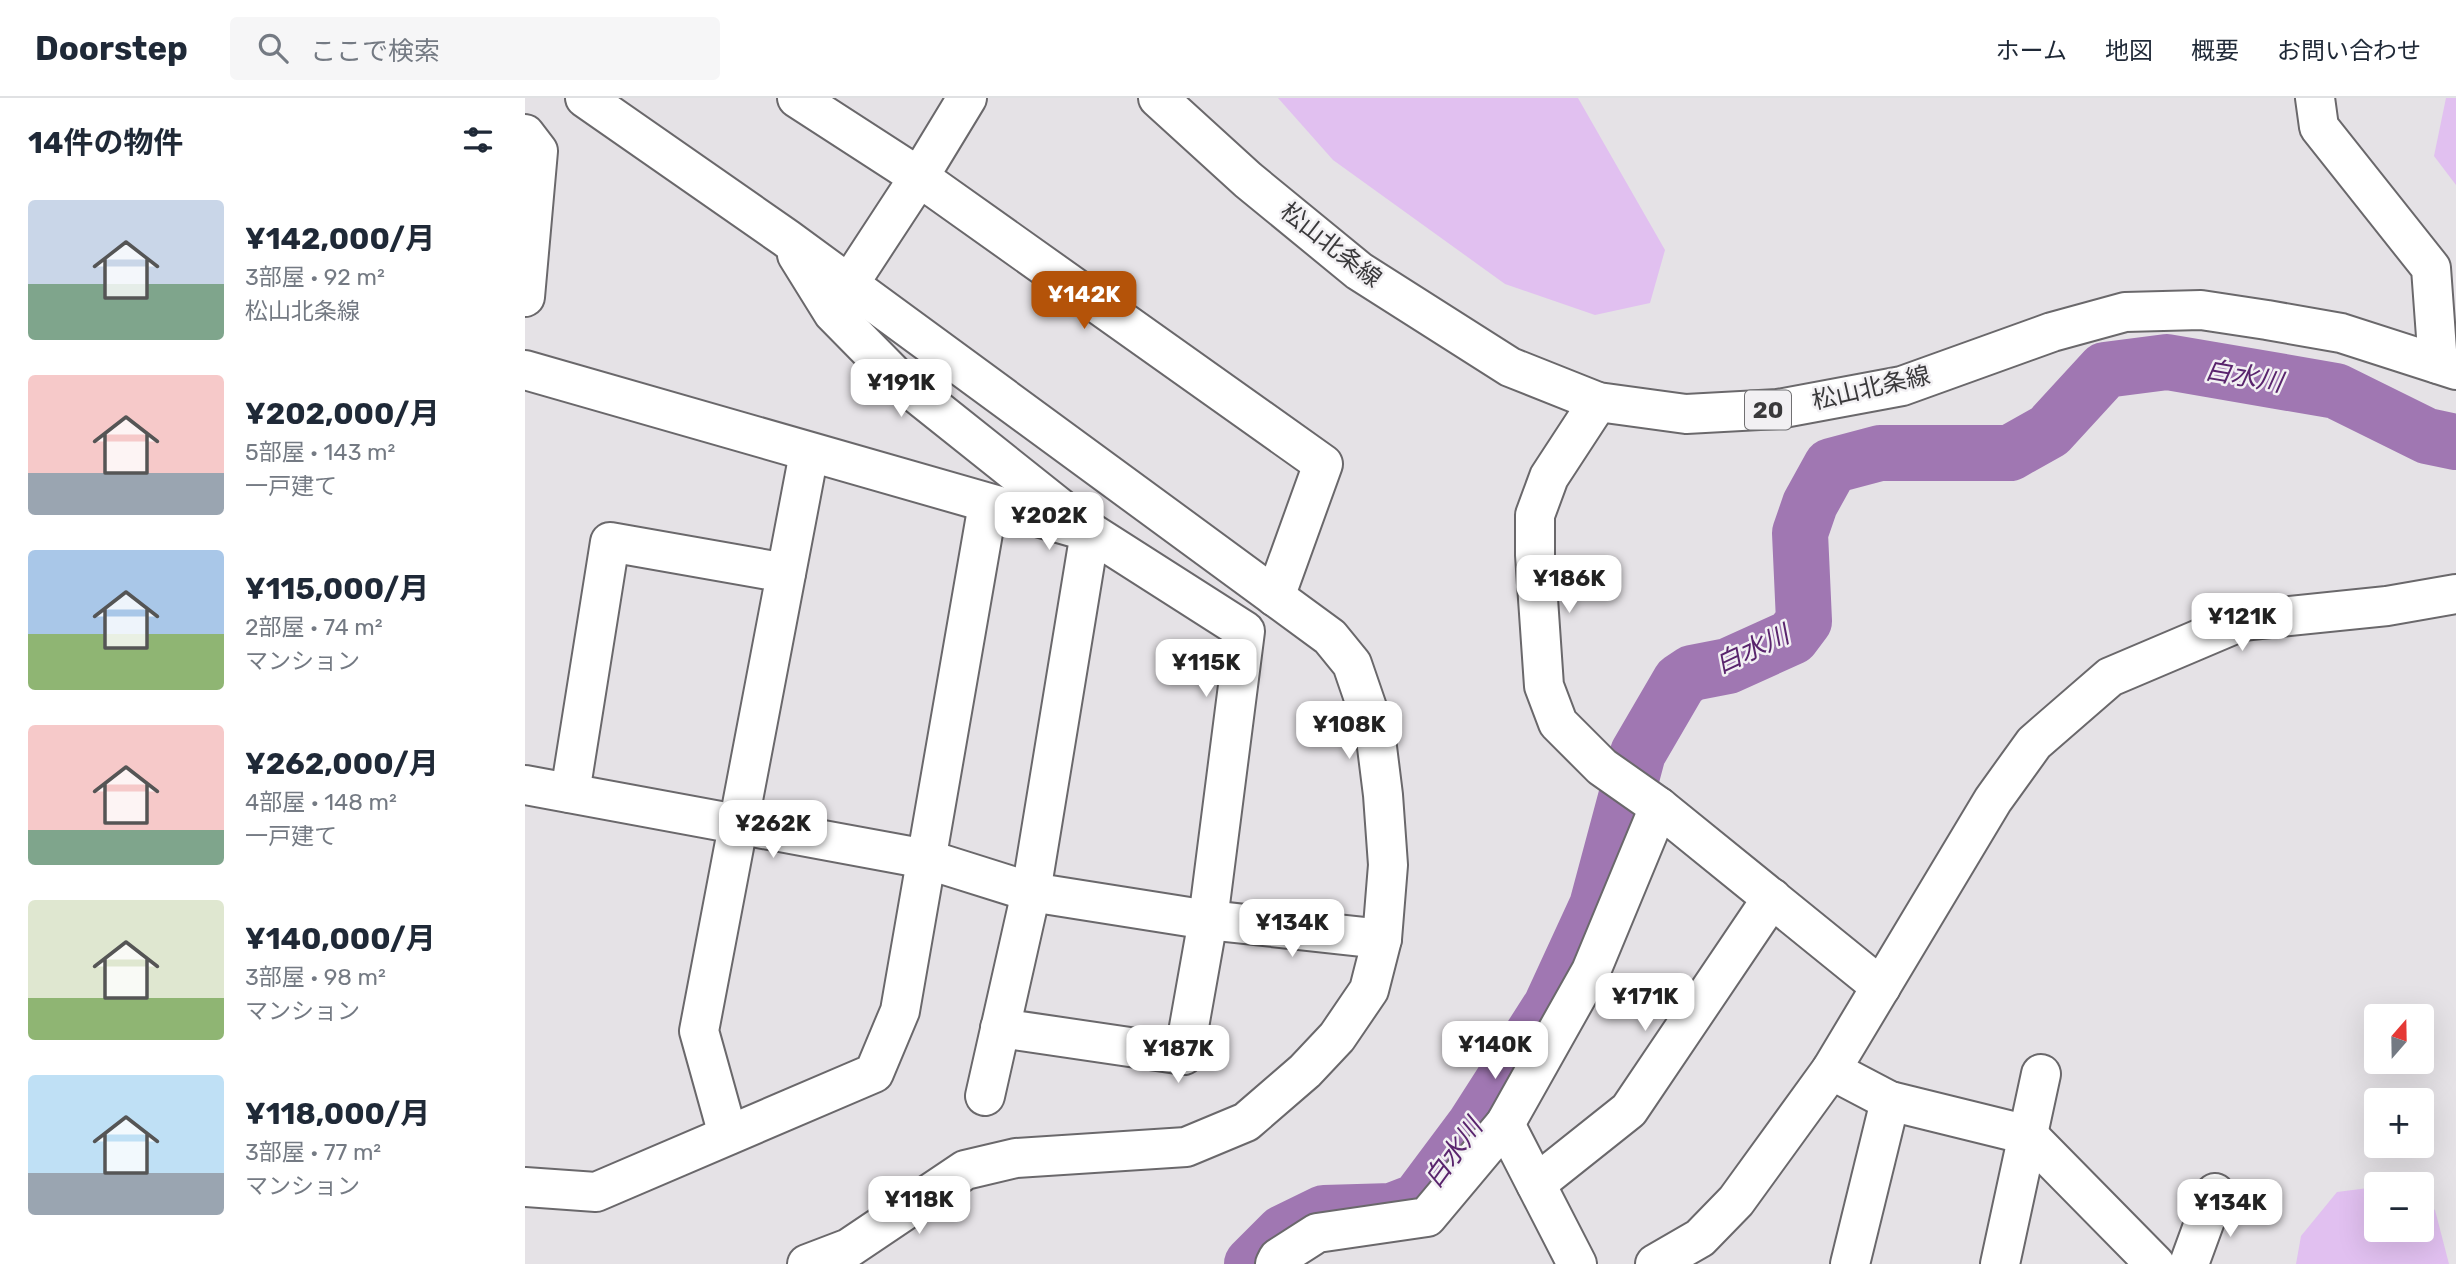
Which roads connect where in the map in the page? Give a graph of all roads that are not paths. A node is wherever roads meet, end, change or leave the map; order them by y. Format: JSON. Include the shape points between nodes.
{"nodes":[{"id":1,"x":585,"y":98,"type":"edge"},
{"id":2,"x":797,"y":98,"type":"edge"},
{"id":3,"x":967,"y":98,"type":"edge"},
{"id":4,"x":1158,"y":98,"type":"edge"},
{"id":5,"x":2315,"y":98,"type":"edge"},
{"id":6,"x":525,"y":134,"type":"edge"},
{"id":7,"x":919,"y":177,"type":"junction"},
{"id":8,"x":786,"y":238,"type":"junction"},
{"id":9,"x":849,"y":284,"type":"junction"},
{"id":10,"x":525,"y":297,"type":"edge"},
{"id":11,"x":2447,"y":367,"type":"edge"},
{"id":12,"x":525,"y":370,"type":"edge"},
{"id":13,"x":1598,"y":402,"type":"junction"},
{"id":14,"x":809,"y":453,"type":"junction"},
{"id":15,"x":988,"y":505,"type":"junction"},
{"id":16,"x":1090,"y":532,"type":"junction"},
{"id":17,"x":786,"y":573,"type":"junction"},
{"id":18,"x":2456,"y":594,"type":"edge"},
{"id":19,"x":1275,"y":597,"type":"junction"},
{"id":20,"x":525,"y":785,"type":"edge"},
{"id":21,"x":569,"y":793,"type":"junction"},
{"id":22,"x":1659,"y":807,"type":"junction"},
{"id":23,"x":739,"y":824,"type":"junction"},
{"id":24,"x":926,"y":859,"type":"junction"},
{"id":25,"x":1031,"y":892,"type":"junction"},
{"id":26,"x":1772,"y":898,"type":"junction"},
{"id":27,"x":1208,"y":920,"type":"junction"},
{"id":28,"x":1383,"y":939,"type":"junction"},
{"id":29,"x":1881,"y":987,"type":"junction"},
{"id":30,"x":1000,"y":1028,"type":"junction"},
{"id":31,"x":1831,"y":1070,"type":"junction"},
{"id":32,"x":2042,"y":1074,"type":"dead end"},
{"id":33,"x":985,"y":1096,"type":"dead end"},
{"id":34,"x":1890,"y":1101,"type":"junction"},
{"id":35,"x":1506,"y":1124,"type":"junction"},
{"id":36,"x":728,"y":1135,"type":"junction"},
{"id":37,"x":2028,"y":1135,"type":"junction"},
{"id":38,"x":1536,"y":1184,"type":"junction"},
{"id":39,"x":525,"y":1187,"type":"edge"},
{"id":40,"x":2215,"y":1193,"type":"dead end"},
{"id":41,"x":807,"y":1264,"type":"edge"},
{"id":42,"x":1275,"y":1264,"type":"edge"},
{"id":43,"x":1577,"y":1264,"type":"edge"},
{"id":44,"x":1655,"y":1264,"type":"edge"},
{"id":45,"x":1850,"y":1264,"type":"edge"},
{"id":46,"x":2000,"y":1264,"type":"edge"},
{"id":47,"x":2155,"y":1264,"type":"edge"},
{"id":48,"x":2189,"y":1264,"type":"edge"}],
"edges":[{"from":1,"to":8,"type":"street"},
{"from":2,"to":7,"type":"street"},
{"from":3,"to":7,"type":"street"},
{"from":4,"to":13,"type":"street","name":"松山北条線","number":"20","via":[[1359,271],[1510,367]]},
{"from":5,"to":11,"type":"street","via":[[2319,127],[2431,268]]},
{"from":6,"to":10,"type":"street","via":[[538,152]]},
{"from":7,"to":9,"type":"street"},
{"from":7,"to":19,"type":"street","via":[[1323,464]]},
{"from":8,"to":9,"type":"street"},
{"from":8,"to":16,"type":"street","via":[[833,313],[898,379]]},
{"from":9,"to":19,"type":"street"},
{"from":11,"to":13,"type":"street","name":"松山北条線","number":"20","via":[[2341,334],[2267,320],[2201,310],[2125,312],[2052,332],[1902,386],[1779,409],[1686,414]]},
{"from":12,"to":14,"type":"street"},
{"from":13,"to":22,"type":"street","via":[[1549,477],[1535,515],[1543,686],[1558,723],[1602,766]]},
{"from":14,"to":15,"type":"street"},
{"from":14,"to":17,"type":"street"},
{"from":15,"to":16,"type":"street"},
{"from":15,"to":24,"type":"street"},
{"from":16,"to":25,"type":"street"},
{"from":16,"to":27,"type":"street","via":[[1245,631]]},
{"from":17,"to":21,"type":"street","via":[[610,542]]},
{"from":17,"to":23,"type":"street"},
{"from":18,"to":29,"type":"street","via":[[2242,621],[2110,677],[2034,743],[1993,800]]},
{"from":19,"to":28,"type":"street","via":[[1330,637],[1352,664],[1375,731],[1388,865]]},
{"from":20,"to":21,"type":"street"},
{"from":21,"to":23,"type":"street"},
{"from":22,"to":26,"type":"street"},
{"from":22,"to":35,"type":"street","via":[[1591,971]]},
{"from":23,"to":24,"type":"street"},
{"from":23,"to":36,"type":"street","via":[[699,1031]]},
{"from":24,"to":25,"type":"street"},
{"from":24,"to":36,"type":"street","via":[[900,1011],[874,1073]]},
{"from":25,"to":27,"type":"street"},
{"from":25,"to":30,"type":"street"},
{"from":26,"to":29,"type":"street"},
{"from":26,"to":38,"type":"street","via":[[1629,1110]]},
{"from":27,"to":28,"type":"street"},
{"from":27,"to":30,"type":"street","via":[[1184,1055]]},
{"from":28,"to":41,"type":"street","via":[[1369,990],[1337,1037],[1246,1122],[1186,1147],[1016,1158],[965,1170],[849,1248]]},
{"from":29,"to":31,"type":"street"},
{"from":30,"to":33,"type":"street"},
{"from":31,"to":34,"type":"street"},
{"from":31,"to":44,"type":"street","via":[[1736,1201],[1700,1238]]},
{"from":32,"to":37,"type":"street"},
{"from":34,"to":37,"type":"street"},
{"from":34,"to":45,"type":"street"},
{"from":35,"to":38,"type":"street"},
{"from":35,"to":42,"type":"street","via":[[1427,1217],[1317,1233]]},
{"from":36,"to":39,"type":"street","via":[[596,1192]]},
{"from":37,"to":46,"type":"street"},
{"from":37,"to":47,"type":"street"},
{"from":38,"to":43,"type":"street"},
{"from":40,"to":48,"type":"street"}]}
